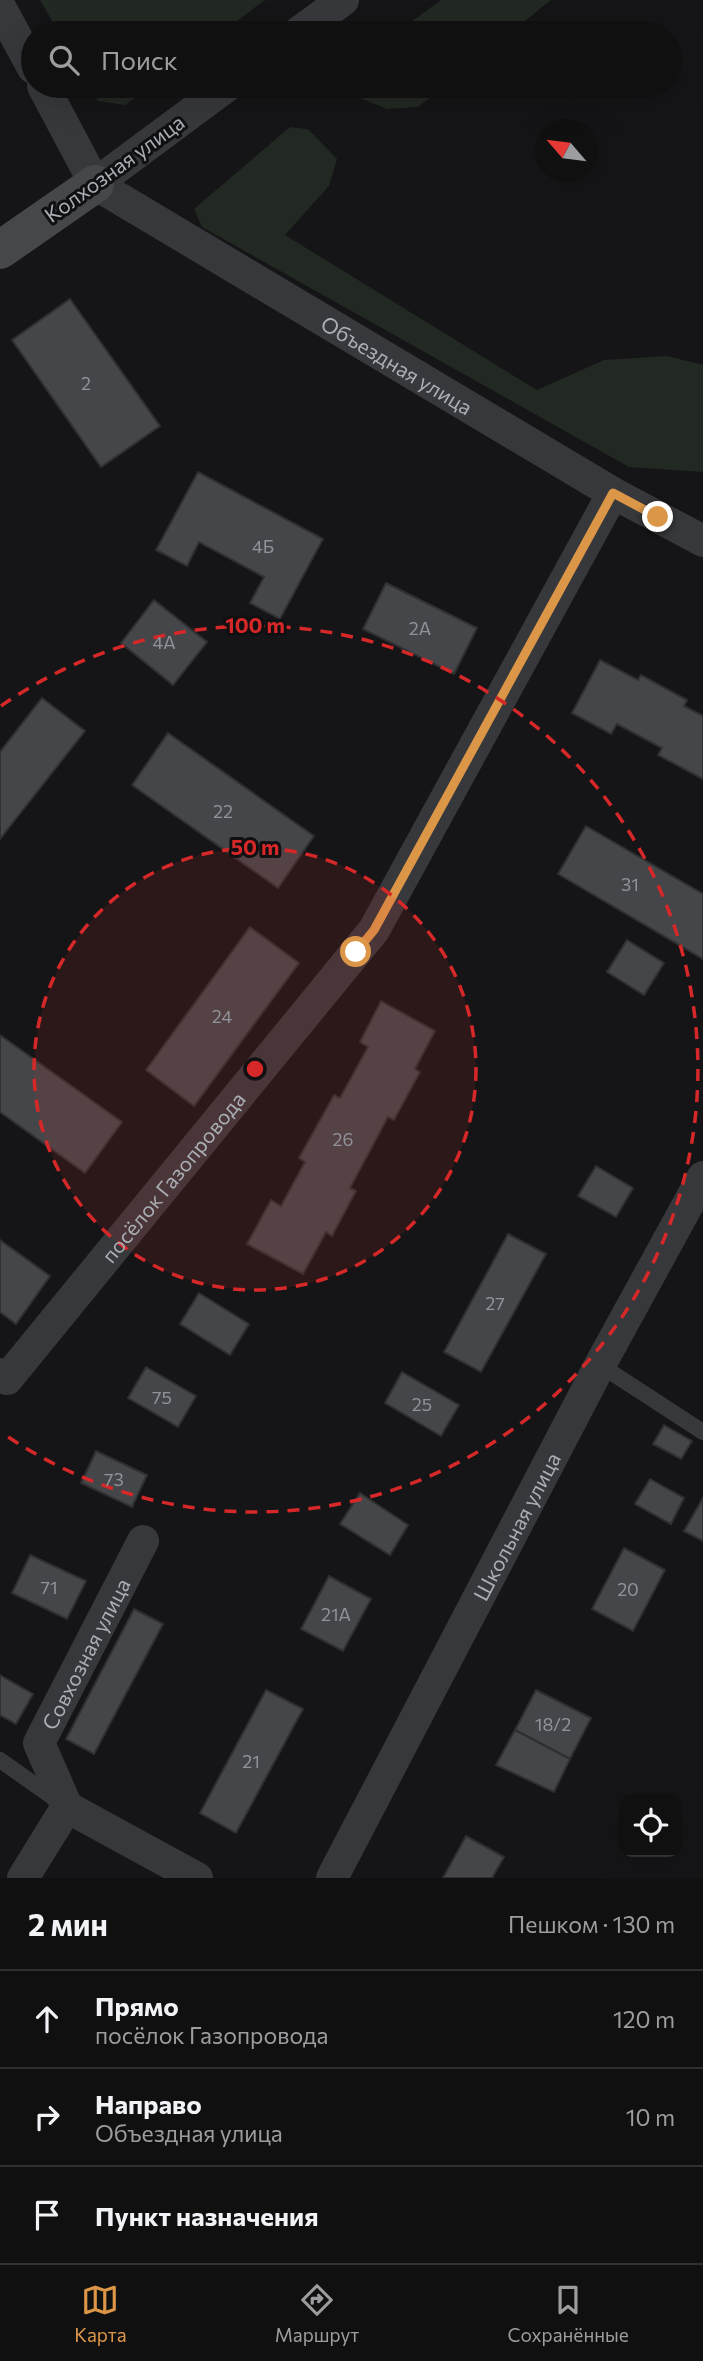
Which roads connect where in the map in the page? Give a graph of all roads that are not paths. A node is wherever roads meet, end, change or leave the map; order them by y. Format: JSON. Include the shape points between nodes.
{"nodes":[{"id":1,"x":343,"y":0,"type":"edge"},
{"id":2,"x":0,"y":7,"type":"edge"},
{"id":3,"x":314,"y":21,"type":"edge"},
{"id":4,"x":21,"y":46,"type":"edge"},
{"id":5,"x":49,"y":98,"type":"edge"},
{"id":6,"x":211,"y":98,"type":"edge"},
{"id":7,"x":95,"y":184,"type":"junction"},
{"id":8,"x":0,"y":250,"type":"edge"},
{"id":9,"x":613,"y":493,"type":"junction"},
{"id":10,"x":703,"y":541,"type":"edge"},
{"id":11,"x":703,"y":1177,"type":"edge"},
{"id":12,"x":600,"y":1365,"type":"junction"},
{"id":13,"x":0,"y":1374,"type":"edge"},
{"id":14,"x":703,"y":1432,"type":"edge"},
{"id":15,"x":143,"y":1541,"type":"dead end"},
{"id":16,"x":0,"y":1760,"type":"edge"},
{"id":17,"x":67,"y":1807,"type":"junction"},
{"id":18,"x":23,"y":1878,"type":"edge"},
{"id":19,"x":197,"y":1878,"type":"edge"},
{"id":20,"x":332,"y":1878,"type":"edge"}],
"edges":[{"from":1,"to":3,"type":"street"},
{"from":2,"to":4,"type":"street"},
{"from":5,"to":7,"type":"street"},
{"from":6,"to":7,"type":"street","name":"Колхозная улица"},
{"from":7,"to":8,"type":"main road","name":"Колхозная улица"},
{"from":7,"to":9,"type":"street","name":"Объездная улица"},
{"from":9,"to":10,"type":"street","name":"Объездная улица"},
{"from":9,"to":13,"type":"street","name":"посёлок Газопровода","via":[[374,930],[8,1379]]},
{"from":11,"to":12,"type":"street","name":"Школьная улица"},
{"from":12,"to":14,"type":"lane"},
{"from":12,"to":20,"type":"street","name":"Школьная улица"},
{"from":15,"to":17,"type":"street","name":"Совхозная улица","via":[[39,1743]]},
{"from":16,"to":17,"type":"lane"},
{"from":17,"to":18,"type":"street"},
{"from":17,"to":19,"type":"street"}]}
